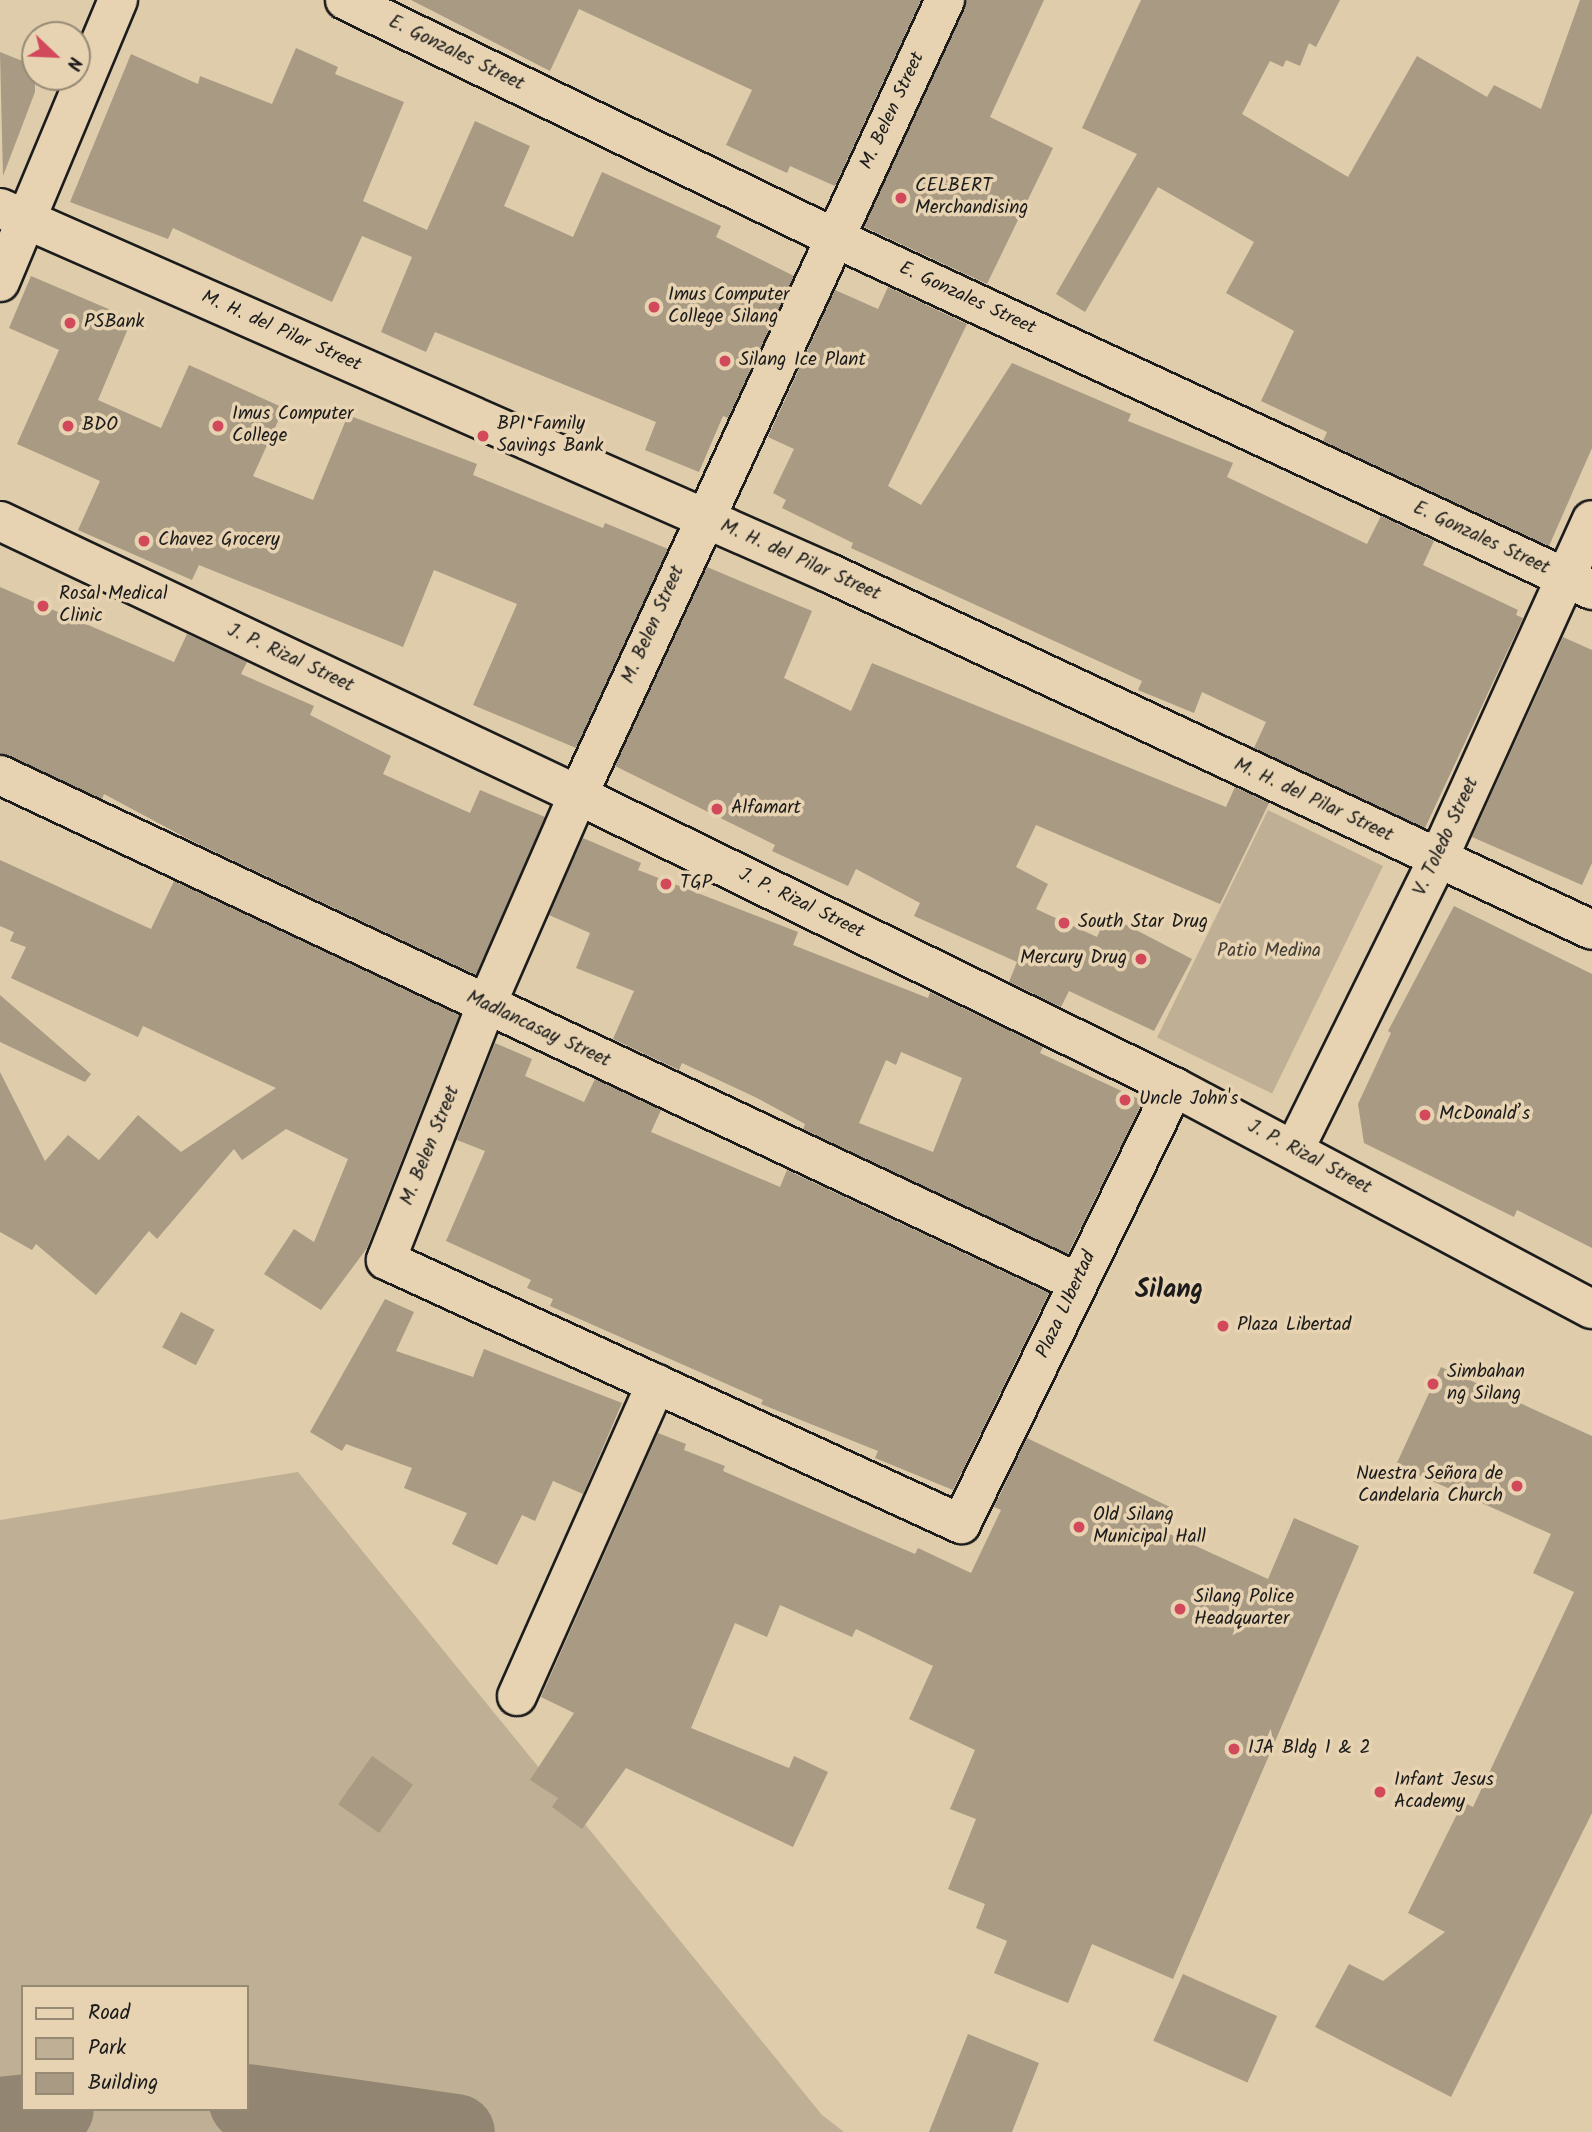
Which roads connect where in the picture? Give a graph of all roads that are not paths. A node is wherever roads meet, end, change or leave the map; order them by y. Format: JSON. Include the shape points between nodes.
{"nodes":[{"id":1,"x":118,"y":0,"type":"edge"},
{"id":2,"x":345,"y":0,"type":"edge"},
{"id":3,"x":945,"y":0,"type":"edge"},
{"id":4,"x":13,"y":214,"type":"edge"},
{"id":5,"x":835,"y":238,"type":"junction"},
{"id":6,"x":0,"y":282,"type":"edge"},
{"id":7,"x":702,"y":517,"type":"junction"},
{"id":8,"x":1592,"y":520,"type":"edge"},
{"id":9,"x":0,"y":521,"type":"edge"},
{"id":10,"x":1579,"y":584,"type":"edge"},
{"id":11,"x":0,"y":775,"type":"edge"},
{"id":12,"x":578,"y":795,"type":"junction"},
{"id":13,"x":1438,"y":859,"type":"junction"},
{"id":14,"x":1592,"y":930,"type":"edge"},
{"id":15,"x":486,"y":1006,"type":"junction"},
{"id":16,"x":1174,"y":1087,"type":"junction"},
{"id":17,"x":1294,"y":1150,"type":"junction"},
{"id":18,"x":1077,"y":1282,"type":"junction"},
{"id":19,"x":1592,"y":1309,"type":"edge"},
{"id":20,"x":656,"y":1384,"type":"junction"},
{"id":21,"x":517,"y":1696,"type":"dead end"}],
"edges":[{"from":1,"to":4,"type":"street"},
{"from":2,"to":5,"type":"street","name":"E. Gonzales Street"},
{"from":3,"to":5,"type":"street","name":"M. Belen Street"},
{"from":4,"to":6,"type":"street"},
{"from":4,"to":7,"type":"street","name":"M. H. del Pilar Street"},
{"from":5,"to":7,"type":"street","name":"M. Belen Street"},
{"from":5,"to":10,"type":"street","name":"E. Gonzales Street"},
{"from":7,"to":12,"type":"street","name":"M. Belen Street"},
{"from":7,"to":13,"type":"street","name":"M. H. del Pilar Street"},
{"from":8,"to":10,"type":"street","name":"V. Toledo Street"},
{"from":9,"to":12,"type":"street","name":"J. P. Rizal Street"},
{"from":10,"to":13,"type":"street","name":"V. Toledo Street"},
{"from":11,"to":15,"type":"street","name":"Madlancasay Street"},
{"from":12,"to":15,"type":"street","name":"M. Belen Street"},
{"from":12,"to":16,"type":"street","name":"J. P. Rizal Street"},
{"from":13,"to":14,"type":"street","name":"M. H. del Pilar Street"},
{"from":13,"to":17,"type":"street","name":"V. Toledo Street"},
{"from":15,"to":18,"type":"street","name":"Madlancasay Street"},
{"from":15,"to":20,"type":"street","name":"M. Belen Street","via":[[386,1260]]},
{"from":16,"to":17,"type":"street","name":"J. P. Rizal Street"},
{"from":16,"to":18,"type":"street","name":"Plaza LIbertad"},
{"from":17,"to":19,"type":"street","name":"J. P. Rizal Street"},
{"from":18,"to":20,"type":"street","name":"Plaza LIbertad","via":[[961,1524]]},
{"from":20,"to":21,"type":"street"}]}
